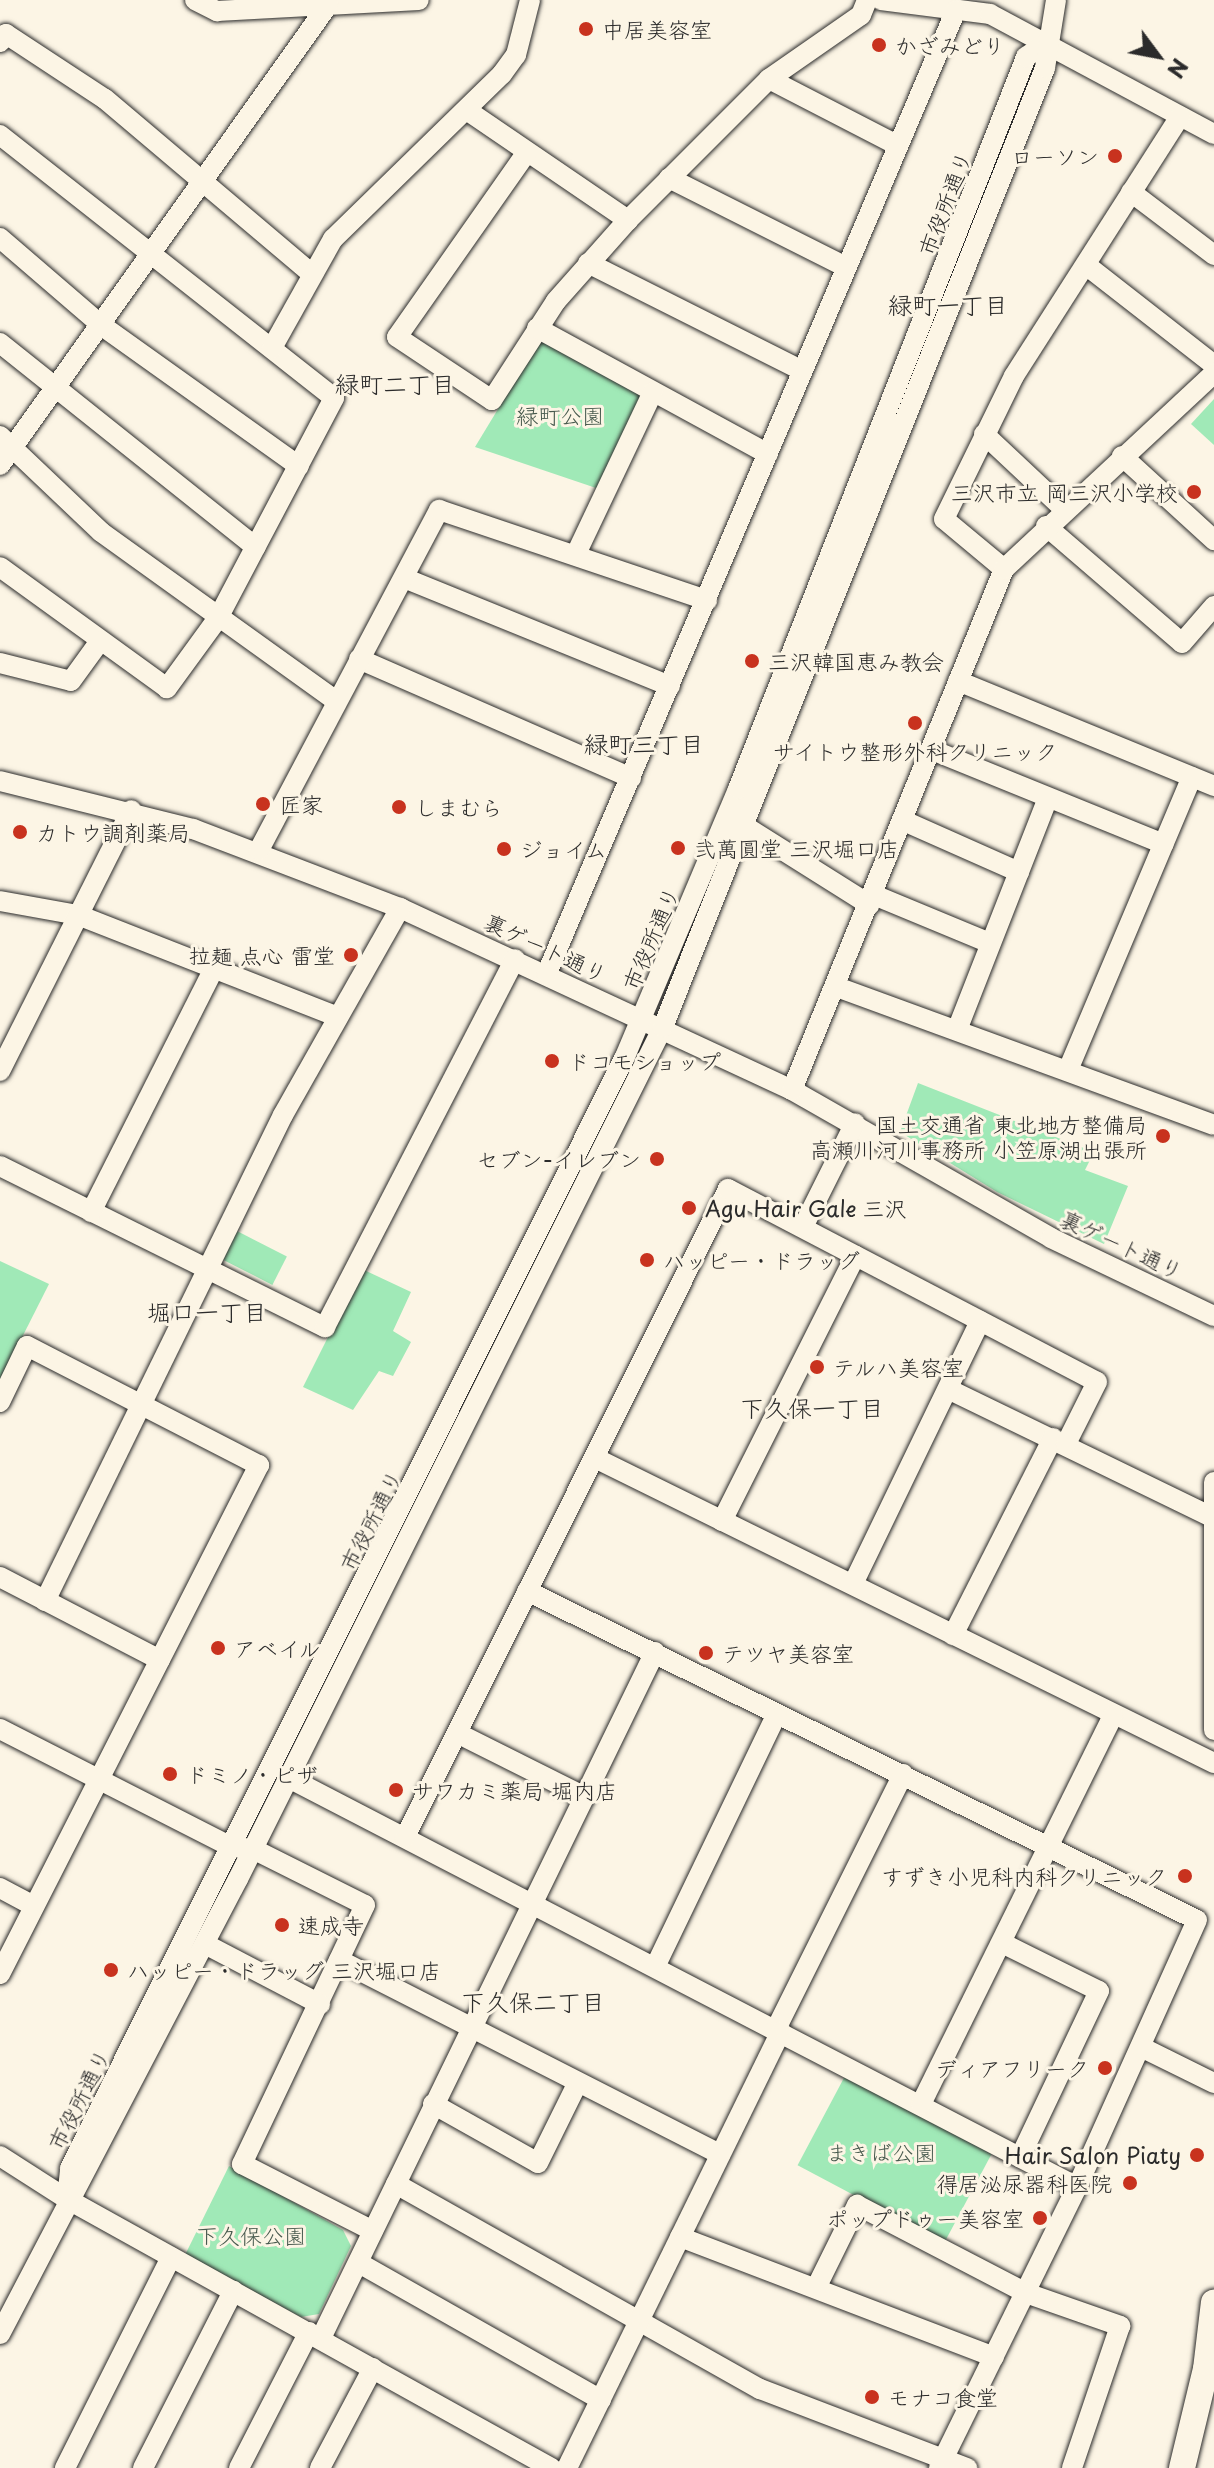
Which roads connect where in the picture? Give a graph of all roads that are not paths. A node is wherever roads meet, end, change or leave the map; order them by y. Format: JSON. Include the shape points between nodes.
{"nodes":[{"id":1,"x":195,"y":0,"type":"edge"},
{"id":2,"x":419,"y":0,"type":"edge"},
{"id":3,"x":530,"y":0,"type":"edge"},
{"id":4,"x":867,"y":0,"type":"edge"},
{"id":5,"x":881,"y":0,"type":"edge"},
{"id":6,"x":1056,"y":0,"type":"edge"},
{"id":7,"x":353,"y":2,"type":"edge"},
{"id":8,"x":913,"y":2,"type":"edge"},
{"id":9,"x":328,"y":5,"type":"junction"},
{"id":10,"x":956,"y":10,"type":"junction"},
{"id":11,"x":0,"y":42,"type":"edge"},
{"id":12,"x":1046,"y":43,"type":"junction"},
{"id":13,"x":769,"y":79,"type":"junction"},
{"id":14,"x":468,"y":111,"type":"junction"},
{"id":15,"x":1180,"y":116,"type":"junction"},
{"id":16,"x":1213,"y":129,"type":"edge"},
{"id":17,"x":0,"y":135,"type":"edge"},
{"id":18,"x":897,"y":145,"type":"junction"},
{"id":19,"x":527,"y":152,"type":"junction"},
{"id":20,"x":669,"y":178,"type":"junction"},
{"id":21,"x":203,"y":182,"type":"junction"},
{"id":22,"x":1131,"y":192,"type":"junction"},
{"id":23,"x":628,"y":220,"type":"junction"},
{"id":24,"x":0,"y":238,"type":"edge"},
{"id":25,"x":152,"y":253,"type":"junction"},
{"id":26,"x":1214,"y":255,"type":"edge"},
{"id":27,"x":588,"y":263,"type":"junction"},
{"id":28,"x":1086,"y":265,"type":"junction"},
{"id":29,"x":846,"y":267,"type":"junction"},
{"id":30,"x":311,"y":273,"type":"junction"},
{"id":31,"x":101,"y":325,"type":"junction"},
{"id":32,"x":537,"y":328,"type":"junction"},
{"id":33,"x":0,"y":343,"type":"edge"},
{"id":34,"x":272,"y":348,"type":"junction"},
{"id":35,"x":1214,"y":365,"type":"edge"},
{"id":36,"x":801,"y":370,"type":"junction"},
{"id":37,"x":1214,"y":373,"type":"edge"},
{"id":38,"x":55,"y":389,"type":"junction"},
{"id":39,"x":653,"y":392,"type":"junction"},
{"id":40,"x":984,"y":434,"type":"junction"},
{"id":41,"x":7,"y":441,"type":"edge"},
{"id":42,"x":768,"y":454,"type":"junction"},
{"id":43,"x":1122,"y":456,"type":"junction"},
{"id":44,"x":0,"y":465,"type":"edge"},
{"id":45,"x":299,"y":466,"type":"junction"},
{"id":46,"x":1064,"y":509,"type":"junction"},
{"id":47,"x":1046,"y":526,"type":"junction"},
{"id":48,"x":1214,"y":540,"type":"edge"},
{"id":49,"x":256,"y":547,"type":"junction"},
{"id":50,"x":576,"y":554,"type":"junction"},
{"id":51,"x":0,"y":567,"type":"edge"},
{"id":52,"x":1004,"y":569,"type":"junction"},
{"id":53,"x":404,"y":578,"type":"junction"},
{"id":54,"x":707,"y":600,"type":"junction"},
{"id":55,"x":1214,"y":606,"type":"edge"},
{"id":56,"x":218,"y":618,"type":"junction"},
{"id":57,"x":100,"y":641,"type":"junction"},
{"id":58,"x":359,"y":659,"type":"junction"},
{"id":59,"x":0,"y":663,"type":"edge"},
{"id":60,"x":958,"y":681,"type":"junction"},
{"id":61,"x":670,"y":686,"type":"junction"},
{"id":62,"x":336,"y":701,"type":"junction"},
{"id":63,"x":932,"y":750,"type":"junction"},
{"id":64,"x":1192,"y":777,"type":"junction"},
{"id":65,"x":631,"y":778,"type":"junction"},
{"id":66,"x":0,"y":781,"type":"edge"},
{"id":67,"x":1214,"y":786,"type":"edge"},
{"id":68,"x":1048,"y":798,"type":"junction"},
{"id":69,"x":131,"y":810,"type":"junction"},
{"id":70,"x":904,"y":821,"type":"junction"},
{"id":71,"x":746,"y":827,"type":"junction"},
{"id":72,"x":1164,"y":844,"type":"junction"},
{"id":73,"x":259,"y":850,"type":"junction"},
{"id":74,"x":1019,"y":872,"type":"junction"},
{"id":75,"x":872,"y":900,"type":"junction"},
{"id":76,"x":0,"y":901,"type":"edge"},
{"id":77,"x":400,"y":908,"type":"junction"},
{"id":78,"x":78,"y":915,"type":"junction"},
{"id":79,"x":990,"y":943,"type":"junction"},
{"id":80,"x":515,"y":959,"type":"junction"},
{"id":81,"x":215,"y":966,"type":"junction"},
{"id":82,"x":547,"y":973,"type":"junction"},
{"id":83,"x":837,"y":987,"type":"junction"},
{"id":84,"x":338,"y":1017,"type":"junction"},
{"id":85,"x":642,"y":1018,"type":"junction"},
{"id":86,"x":663,"y":1027,"type":"junction"},
{"id":87,"x":957,"y":1030,"type":"junction"},
{"id":88,"x":1068,"y":1070,"type":"junction"},
{"id":89,"x":0,"y":1071,"type":"edge"},
{"id":90,"x":792,"y":1090,"type":"junction"},
{"id":91,"x":855,"y":1123,"type":"junction"},
{"id":92,"x":1214,"y":1125,"type":"edge"},
{"id":93,"x":0,"y":1166,"type":"edge"},
{"id":94,"x":91,"y":1212,"type":"junction"},
{"id":95,"x":803,"y":1227,"type":"junction"},
{"id":96,"x":855,"y":1256,"type":"junction"},
{"id":97,"x":211,"y":1270,"type":"junction"},
{"id":98,"x":1214,"y":1316,"type":"edge"},
{"id":99,"x":980,"y":1321,"type":"junction"},
{"id":100,"x":948,"y":1389,"type":"junction"},
{"id":101,"x":0,"y":1402,"type":"edge"},
{"id":102,"x":142,"y":1404,"type":"junction"},
{"id":103,"x":1059,"y":1441,"type":"junction"},
{"id":104,"x":595,"y":1458,"type":"junction"},
{"id":105,"x":1214,"y":1482,"type":"edge"},
{"id":106,"x":1213,"y":1518,"type":"edge"},
{"id":107,"x":722,"y":1521,"type":"junction"},
{"id":108,"x":0,"y":1577,"type":"edge"},
{"id":109,"x":853,"y":1584,"type":"junction"},
{"id":110,"x":527,"y":1591,"type":"junction"},
{"id":111,"x":45,"y":1601,"type":"junction"},
{"id":112,"x":953,"y":1635,"type":"junction"},
{"id":113,"x":655,"y":1652,"type":"junction"},
{"id":114,"x":160,"y":1660,"type":"junction"},
{"id":115,"x":777,"y":1714,"type":"junction"},
{"id":116,"x":1113,"y":1716,"type":"junction"},
{"id":117,"x":0,"y":1729,"type":"edge"},
{"id":118,"x":1214,"y":1730,"type":"edge"},
{"id":119,"x":457,"y":1733,"type":"junction"},
{"id":120,"x":1214,"y":1763,"type":"edge"},
{"id":121,"x":903,"y":1774,"type":"junction"},
{"id":122,"x":287,"y":1777,"type":"junction"},
{"id":123,"x":100,"y":1783,"type":"junction"},
{"id":124,"x":585,"y":1797,"type":"junction"},
{"id":125,"x":405,"y":1837,"type":"junction"},
{"id":126,"x":1049,"y":1847,"type":"junction"},
{"id":127,"x":242,"y":1848,"type":"junction"},
{"id":128,"x":0,"y":1888,"type":"edge"},
{"id":129,"x":529,"y":1905,"type":"junction"},
{"id":130,"x":34,"y":1906,"type":"junction"},
{"id":131,"x":1002,"y":1943,"type":"junction"},
{"id":132,"x":205,"y":1944,"type":"junction"},
{"id":133,"x":339,"y":1960,"type":"junction"},
{"id":134,"x":655,"y":1967,"type":"junction"},
{"id":135,"x":0,"y":1974,"type":"edge"},
{"id":136,"x":320,"y":2004,"type":"junction"},
{"id":137,"x":469,"y":2028,"type":"junction"},
{"id":138,"x":779,"y":2031,"type":"junction"},
{"id":139,"x":1141,"y":2047,"type":"junction"},
{"id":140,"x":1214,"y":2083,"type":"edge"},
{"id":141,"x":577,"y":2084,"type":"junction"},
{"id":142,"x":433,"y":2104,"type":"junction"},
{"id":143,"x":921,"y":2104,"type":"junction"},
{"id":144,"x":720,"y":2154,"type":"junction"},
{"id":145,"x":0,"y":2156,"type":"edge"},
{"id":146,"x":1020,"y":2157,"type":"junction"},
{"id":147,"x":396,"y":2184,"type":"junction"},
{"id":148,"x":1077,"y":2187,"type":"junction"},
{"id":149,"x":67,"y":2199,"type":"junction"},
{"id":150,"x":373,"y":2231,"type":"junction"},
{"id":151,"x":680,"y":2237,"type":"junction"},
{"id":152,"x":171,"y":2257,"type":"junction"},
{"id":153,"x":359,"y":2263,"type":"junction"},
{"id":154,"x":816,"y":2288,"type":"junction"},
{"id":155,"x":233,"y":2291,"type":"junction"},
{"id":156,"x":1026,"y":2293,"type":"junction"},
{"id":157,"x":1214,"y":2302,"type":"edge"},
{"id":158,"x":1214,"y":2309,"type":"edge"},
{"id":159,"x":640,"y":2323,"type":"junction"},
{"id":160,"x":0,"y":2334,"type":"edge"},
{"id":161,"x":315,"y":2335,"type":"junction"},
{"id":162,"x":1211,"y":2353,"type":"edge"},
{"id":163,"x":994,"y":2357,"type":"junction"},
{"id":164,"x":373,"y":2368,"type":"junction"},
{"id":165,"x":601,"y":2400,"type":"junction"},
{"id":166,"x":942,"y":2464,"type":"edge"},
{"id":167,"x":65,"y":2468,"type":"edge"},
{"id":168,"x":143,"y":2468,"type":"edge"},
{"id":169,"x":239,"y":2468,"type":"edge"},
{"id":170,"x":320,"y":2468,"type":"edge"},
{"id":171,"x":551,"y":2468,"type":"edge"},
{"id":172,"x":567,"y":2468,"type":"edge"},
{"id":173,"x":967,"y":2468,"type":"edge"},
{"id":174,"x":1072,"y":2468,"type":"edge"},
{"id":175,"x":1182,"y":2468,"type":"edge"}],
"edges":[{"from":1,"to":9,"type":"street","via":[[217,11]]},
{"from":2,"to":7,"type":"street"},
{"from":3,"to":14,"type":"street","via":[[516,55]]},
{"from":4,"to":13,"type":"street","via":[[861,15]]},
{"from":5,"to":8,"type":"street"},
{"from":6,"to":12,"type":"street","name":"市役所通り"},
{"from":7,"to":9,"type":"street"},
{"from":8,"to":10,"type":"street"},
{"from":9,"to":21,"type":"street"},
{"from":10,"to":12,"type":"street","via":[[990,14]]},
{"from":10,"to":18,"type":"street"},
{"from":11,"to":21,"type":"street","via":[[6,34],[105,99]]},
{"from":12,"to":15,"type":"street"},
{"from":12,"to":71,"type":"street","name":"市役所通り","via":[[1045,68]]},
{"from":12,"to":85,"type":"street","name":"市役所通り","via":[[1026,57]]},
{"from":13,"to":18,"type":"street"},
{"from":13,"to":20,"type":"street"},
{"from":14,"to":19,"type":"street"},
{"from":14,"to":30,"type":"street","via":[[333,239]]},
{"from":15,"to":16,"type":"street"},
{"from":15,"to":22,"type":"street"},
{"from":17,"to":25,"type":"street"},
{"from":18,"to":29,"type":"street"},
{"from":19,"to":23,"type":"street"},
{"from":19,"to":32,"type":"street","via":[[397,337],[492,400]]},
{"from":20,"to":23,"type":"street"},
{"from":20,"to":29,"type":"street"},
{"from":21,"to":25,"type":"street"},
{"from":21,"to":30,"type":"street"},
{"from":22,"to":26,"type":"street"},
{"from":22,"to":28,"type":"street"},
{"from":23,"to":27,"type":"street"},
{"from":24,"to":31,"type":"street"},
{"from":25,"to":31,"type":"street"},
{"from":25,"to":34,"type":"street"},
{"from":27,"to":32,"type":"street"},
{"from":27,"to":36,"type":"street"},
{"from":28,"to":35,"type":"street"},
{"from":28,"to":40,"type":"street","via":[[1014,376]]},
{"from":29,"to":36,"type":"street"},
{"from":30,"to":34,"type":"street"},
{"from":31,"to":38,"type":"street"},
{"from":31,"to":45,"type":"street"},
{"from":32,"to":39,"type":"street"},
{"from":33,"to":38,"type":"street"},
{"from":34,"to":45,"type":"street","via":[[334,398]]},
{"from":36,"to":42,"type":"street"},
{"from":37,"to":43,"type":"street"},
{"from":38,"to":41,"type":"street"},
{"from":38,"to":49,"type":"street"},
{"from":39,"to":42,"type":"street"},
{"from":39,"to":50,"type":"street"},
{"from":40,"to":46,"type":"street"},
{"from":40,"to":52,"type":"street","via":[[944,519]]},
{"from":41,"to":44,"type":"street"},
{"from":41,"to":56,"type":"street","via":[[101,532]]},
{"from":42,"to":54,"type":"street"},
{"from":43,"to":46,"type":"street"},
{"from":43,"to":48,"type":"street"},
{"from":45,"to":49,"type":"street"},
{"from":46,"to":47,"type":"street"},
{"from":47,"to":52,"type":"street"},
{"from":47,"to":55,"type":"street","via":[[1182,643]]},
{"from":49,"to":56,"type":"street"},
{"from":50,"to":53,"type":"street","via":[[439,510]]},
{"from":50,"to":54,"type":"street"},
{"from":51,"to":57,"type":"street"},
{"from":52,"to":60,"type":"street"},
{"from":53,"to":58,"type":"street"},
{"from":53,"to":61,"type":"street"},
{"from":54,"to":61,"type":"street"},
{"from":56,"to":57,"type":"street","via":[[167,688]]},
{"from":56,"to":62,"type":"street"},
{"from":57,"to":59,"type":"street","via":[[71,681]]},
{"from":58,"to":62,"type":"street"},
{"from":58,"to":65,"type":"street"},
{"from":60,"to":63,"type":"street"},
{"from":60,"to":64,"type":"street"},
{"from":61,"to":65,"type":"street"},
{"from":62,"to":73,"type":"street"},
{"from":63,"to":68,"type":"street"},
{"from":63,"to":70,"type":"street"},
{"from":64,"to":67,"type":"street"},
{"from":64,"to":72,"type":"street"},
{"from":65,"to":82,"type":"street"},
{"from":66,"to":69,"type":"street","name":"裏ゲート通り"},
{"from":68,"to":72,"type":"street"},
{"from":68,"to":74,"type":"street"},
{"from":69,"to":73,"type":"street","name":"裏ゲート通り"},
{"from":69,"to":78,"type":"street"},
{"from":70,"to":74,"type":"street"},
{"from":70,"to":75,"type":"street"},
{"from":71,"to":75,"type":"street"},
{"from":71,"to":86,"type":"street","name":"市役所通り"},
{"from":72,"to":88,"type":"street"},
{"from":73,"to":77,"type":"street","name":"裏ゲート通り"},
{"from":74,"to":79,"type":"street"},
{"from":75,"to":79,"type":"street"},
{"from":75,"to":83,"type":"street"},
{"from":76,"to":78,"type":"street"},
{"from":77,"to":80,"type":"street","name":"裏ゲート通り"},
{"from":77,"to":84,"type":"street"},
{"from":78,"to":81,"type":"street"},
{"from":78,"to":89,"type":"street"},
{"from":79,"to":87,"type":"street"},
{"from":80,"to":82,"type":"street","name":"裏ゲート通り"},
{"from":80,"to":97,"type":"street","via":[[325,1327]]},
{"from":81,"to":84,"type":"street"},
{"from":81,"to":94,"type":"street"},
{"from":82,"to":85,"type":"street","name":"裏ゲート通り"},
{"from":83,"to":87,"type":"street"},
{"from":83,"to":90,"type":"street"},
{"from":84,"to":97,"type":"street","via":[[283,1115]]},
{"from":85,"to":86,"type":"street","name":"裏ゲート通り"},
{"from":85,"to":127,"type":"street","name":"市役所通り"},
{"from":86,"to":90,"type":"street","name":"裏ゲート通り"},
{"from":86,"to":122,"type":"street","name":"市役所通り"},
{"from":87,"to":88,"type":"street"},
{"from":88,"to":92,"type":"street"},
{"from":90,"to":91,"type":"street","name":"裏ゲート通り"},
{"from":91,"to":95,"type":"street"},
{"from":91,"to":98,"type":"street","name":"裏ゲート通り","via":[[1051,1238]]},
{"from":93,"to":94,"type":"street"},
{"from":94,"to":97,"type":"street"},
{"from":95,"to":96,"type":"street"},
{"from":95,"to":104,"type":"street","via":[[728,1189]]},
{"from":96,"to":99,"type":"street"},
{"from":96,"to":107,"type":"street"},
{"from":97,"to":102,"type":"street"},
{"from":99,"to":100,"type":"street"},
{"from":99,"to":103,"type":"street","via":[[1097,1382]]},
{"from":100,"to":103,"type":"street"},
{"from":100,"to":109,"type":"street"},
{"from":101,"to":102,"type":"street","via":[[27,1346]]},
{"from":102,"to":111,"type":"street"},
{"from":102,"to":114,"type":"street","via":[[259,1465]]},
{"from":103,"to":106,"type":"street"},
{"from":103,"to":112,"type":"street"},
{"from":104,"to":107,"type":"street"},
{"from":104,"to":110,"type":"street"},
{"from":105,"to":106,"type":"street"},
{"from":106,"to":118,"type":"street"},
{"from":107,"to":109,"type":"street"},
{"from":108,"to":111,"type":"street"},
{"from":109,"to":112,"type":"street"},
{"from":110,"to":113,"type":"street"},
{"from":110,"to":119,"type":"street"},
{"from":111,"to":114,"type":"street"},
{"from":112,"to":116,"type":"street"},
{"from":113,"to":115,"type":"street"},
{"from":113,"to":124,"type":"street"},
{"from":114,"to":123,"type":"street"},
{"from":115,"to":121,"type":"street"},
{"from":115,"to":134,"type":"street"},
{"from":116,"to":120,"type":"street"},
{"from":116,"to":126,"type":"street"},
{"from":117,"to":123,"type":"street"},
{"from":119,"to":124,"type":"street"},
{"from":119,"to":125,"type":"street"},
{"from":121,"to":126,"type":"street"},
{"from":121,"to":138,"type":"street"},
{"from":122,"to":125,"type":"street"},
{"from":122,"to":127,"type":"street","name":"市役所通り"},
{"from":123,"to":127,"type":"street"},
{"from":123,"to":130,"type":"street"},
{"from":124,"to":129,"type":"street"},
{"from":125,"to":129,"type":"street"},
{"from":126,"to":131,"type":"street"},
{"from":126,"to":139,"type":"street","via":[[1197,1920]]},
{"from":127,"to":132,"type":"street","name":"市役所通り"},
{"from":127,"to":133,"type":"street","via":[[365,1905]]},
{"from":127,"to":149,"type":"street","name":"市役所通り","via":[[70,2168]]},
{"from":128,"to":130,"type":"street"},
{"from":129,"to":134,"type":"street"},
{"from":129,"to":137,"type":"street"},
{"from":130,"to":135,"type":"street"},
{"from":131,"to":143,"type":"street"},
{"from":131,"to":146,"type":"street","via":[[1099,1991]]},
{"from":132,"to":136,"type":"street"},
{"from":132,"to":149,"type":"street","name":"市役所通り","via":[[87,2176]]},
{"from":133,"to":136,"type":"street"},
{"from":133,"to":137,"type":"street"},
{"from":134,"to":138,"type":"street"},
{"from":136,"to":150,"type":"street","via":[[242,2164]]},
{"from":137,"to":141,"type":"street"},
{"from":137,"to":142,"type":"street"},
{"from":138,"to":143,"type":"street"},
{"from":138,"to":144,"type":"street"},
{"from":139,"to":140,"type":"street"},
{"from":139,"to":148,"type":"street"},
{"from":141,"to":142,"type":"street","via":[[538,2163]]},
{"from":141,"to":144,"type":"street"},
{"from":142,"to":147,"type":"street"},
{"from":143,"to":146,"type":"street"},
{"from":144,"to":151,"type":"street"},
{"from":145,"to":149,"type":"street"},
{"from":146,"to":148,"type":"street"},
{"from":147,"to":150,"type":"street"},
{"from":147,"to":159,"type":"street"},
{"from":148,"to":156,"type":"street"},
{"from":149,"to":152,"type":"street"},
{"from":149,"to":160,"type":"street"},
{"from":150,"to":153,"type":"street"},
{"from":151,"to":154,"type":"street"},
{"from":151,"to":159,"type":"street"},
{"from":152,"to":155,"type":"street"},
{"from":152,"to":167,"type":"street"},
{"from":153,"to":161,"type":"street"},
{"from":153,"to":165,"type":"street"},
{"from":154,"to":156,"type":"street","via":[[857,2205]]},
{"from":154,"to":163,"type":"street"},
{"from":155,"to":161,"type":"street"},
{"from":155,"to":168,"type":"street"},
{"from":156,"to":163,"type":"street"},
{"from":156,"to":174,"type":"street","via":[[1120,2326]]},
{"from":157,"to":158,"type":"main road"},
{"from":158,"to":162,"type":"main road"},
{"from":159,"to":165,"type":"street"},
{"from":159,"to":166,"type":"street","via":[[760,2389]]},
{"from":161,"to":164,"type":"street"},
{"from":161,"to":169,"type":"street"},
{"from":162,"to":175,"type":"main road"},
{"from":163,"to":166,"type":"street"},
{"from":164,"to":170,"type":"street"},
{"from":164,"to":171,"type":"street"},
{"from":165,"to":172,"type":"street"},
{"from":166,"to":173,"type":"street"}]}
